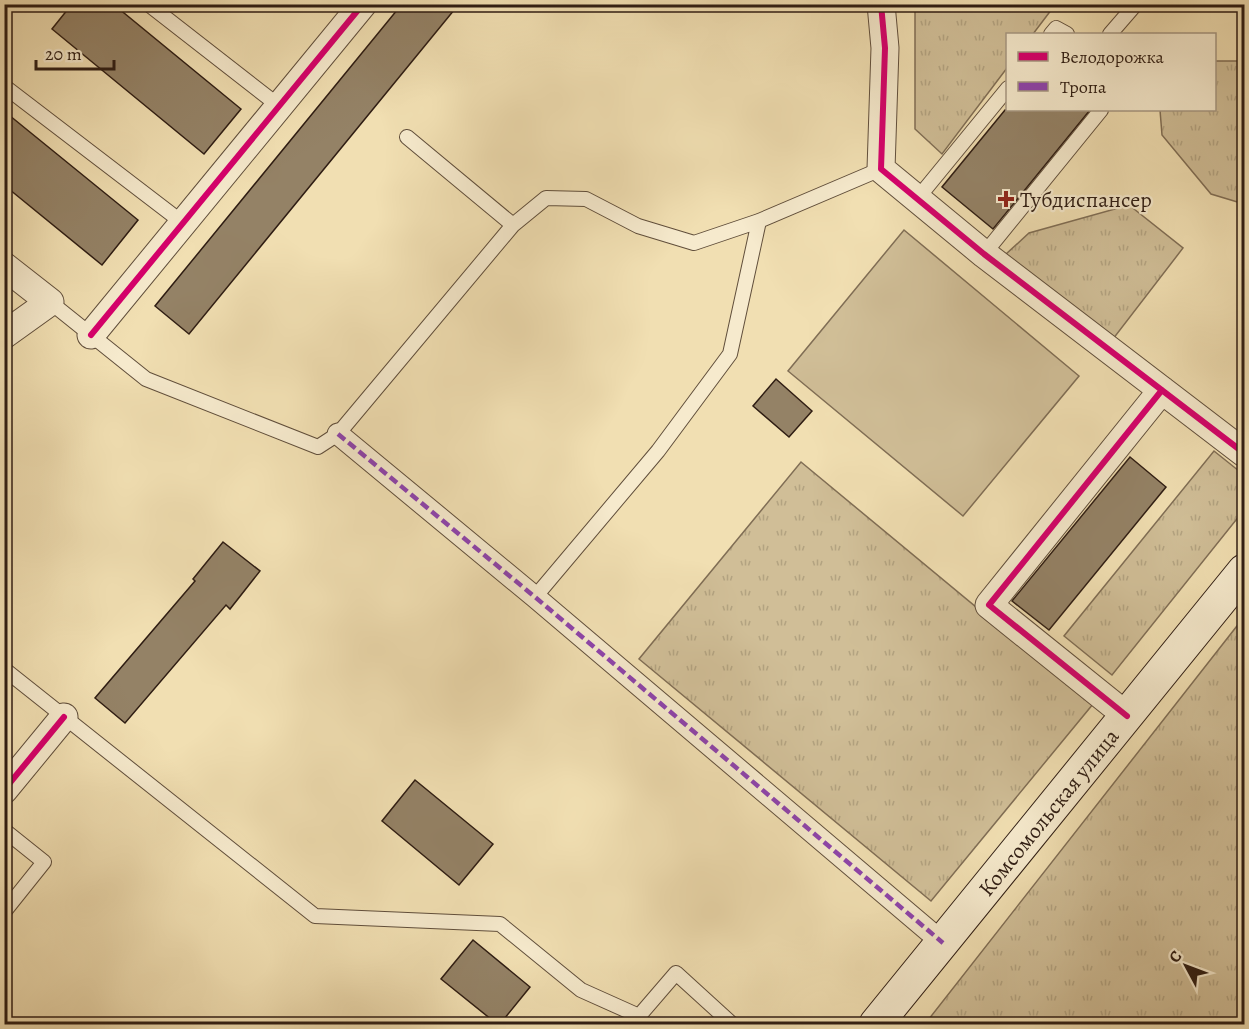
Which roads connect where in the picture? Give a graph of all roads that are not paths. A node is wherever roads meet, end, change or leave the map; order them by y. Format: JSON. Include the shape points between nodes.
{"nodes":[{"id":1,"x":148,"y":4,"type":"edge"},
{"id":2,"x":363,"y":4,"type":"edge"},
{"id":3,"x":881,"y":4,"type":"edge"},
{"id":4,"x":1136,"y":4,"type":"edge"},
{"id":5,"x":1052,"y":33,"type":"edge"},
{"id":6,"x":1065,"y":33,"type":"edge"},
{"id":7,"x":1111,"y":33,"type":"edge"},
{"id":8,"x":4,"y":86,"type":"edge"},
{"id":9,"x":1006,"y":90,"type":"edge"},
{"id":10,"x":279,"y":106,"type":"junction"},
{"id":11,"x":1100,"y":111,"type":"edge"},
{"id":12,"x":407,"y":137,"type":"dead end"},
{"id":13,"x":881,"y":169,"type":"junction"},
{"id":14,"x":918,"y":199,"type":"junction"},
{"id":15,"x":759,"y":221,"type":"junction"},
{"id":16,"x":183,"y":223,"type":"junction"},
{"id":17,"x":513,"y":225,"type":"junction"},
{"id":18,"x":984,"y":254,"type":"junction"},
{"id":19,"x":4,"y":266,"type":"edge"},
{"id":20,"x":50,"y":303,"type":"junction"},
{"id":21,"x":4,"y":335,"type":"edge"},
{"id":22,"x":91,"y":335,"type":"junction"},
{"id":23,"x":1162,"y":390,"type":"junction"},
{"id":24,"x":338,"y":434,"type":"junction"},
{"id":25,"x":1245,"y":453,"type":"edge"},
{"id":26,"x":1245,"y":571,"type":"edge"},
{"id":27,"x":534,"y":597,"type":"junction"},
{"id":28,"x":4,"y":669,"type":"edge"},
{"id":29,"x":1127,"y":716,"type":"junction"},
{"id":30,"x":64,"y":717,"type":"junction"},
{"id":31,"x":4,"y":790,"type":"edge"},
{"id":32,"x":4,"y":830,"type":"edge"},
{"id":33,"x":4,"y":912,"type":"edge"},
{"id":34,"x":942,"y":943,"type":"junction"},
{"id":35,"x":732,"y":1024,"type":"edge"},
{"id":36,"x":876,"y":1024,"type":"edge"}],
"edges":[{"from":1,"to":10,"type":"lane"},
{"from":2,"to":10,"type":"street"},
{"from":3,"to":13,"type":"street","via":[[885,48]]},
{"from":4,"to":7,"type":"lane"},
{"from":5,"to":6,"type":"lane","via":[[1056,28]]},
{"from":8,"to":16,"type":"lane"},
{"from":9,"to":14,"type":"lane"},
{"from":10,"to":16,"type":"street"},
{"from":11,"to":18,"type":"lane"},
{"from":12,"to":17,"type":"lane"},
{"from":13,"to":14,"type":"street"},
{"from":13,"to":15,"type":"lane"},
{"from":14,"to":18,"type":"street"},
{"from":15,"to":17,"type":"lane","via":[[694,243],[638,226],[586,199],[546,198]]},
{"from":15,"to":27,"type":"lane","via":[[730,354],[658,452]]},
{"from":16,"to":22,"type":"street"},
{"from":17,"to":24,"type":"lane"},
{"from":18,"to":23,"type":"street"},
{"from":19,"to":20,"type":"street"},
{"from":20,"to":21,"type":"street"},
{"from":20,"to":22,"type":"lane"},
{"from":22,"to":24,"type":"lane","via":[[146,379],[318,447]]},
{"from":23,"to":25,"type":"street"},
{"from":23,"to":29,"type":"street","via":[[989,604]]},
{"from":24,"to":27,"type":"street"},
{"from":26,"to":29,"type":"main road","name":"Комсомольская улица"},
{"from":27,"to":34,"type":"street"},
{"from":28,"to":30,"type":"lane"},
{"from":29,"to":34,"type":"main road","name":"Комсомольская улица"},
{"from":30,"to":31,"type":"street"},
{"from":30,"to":35,"type":"lane","via":[[315,916],[500,924],[581,990],[639,1016],[676,973]]},
{"from":32,"to":33,"type":"lane","via":[[44,862]]},
{"from":34,"to":36,"type":"main road","name":"Комсомольская улица"}]}
